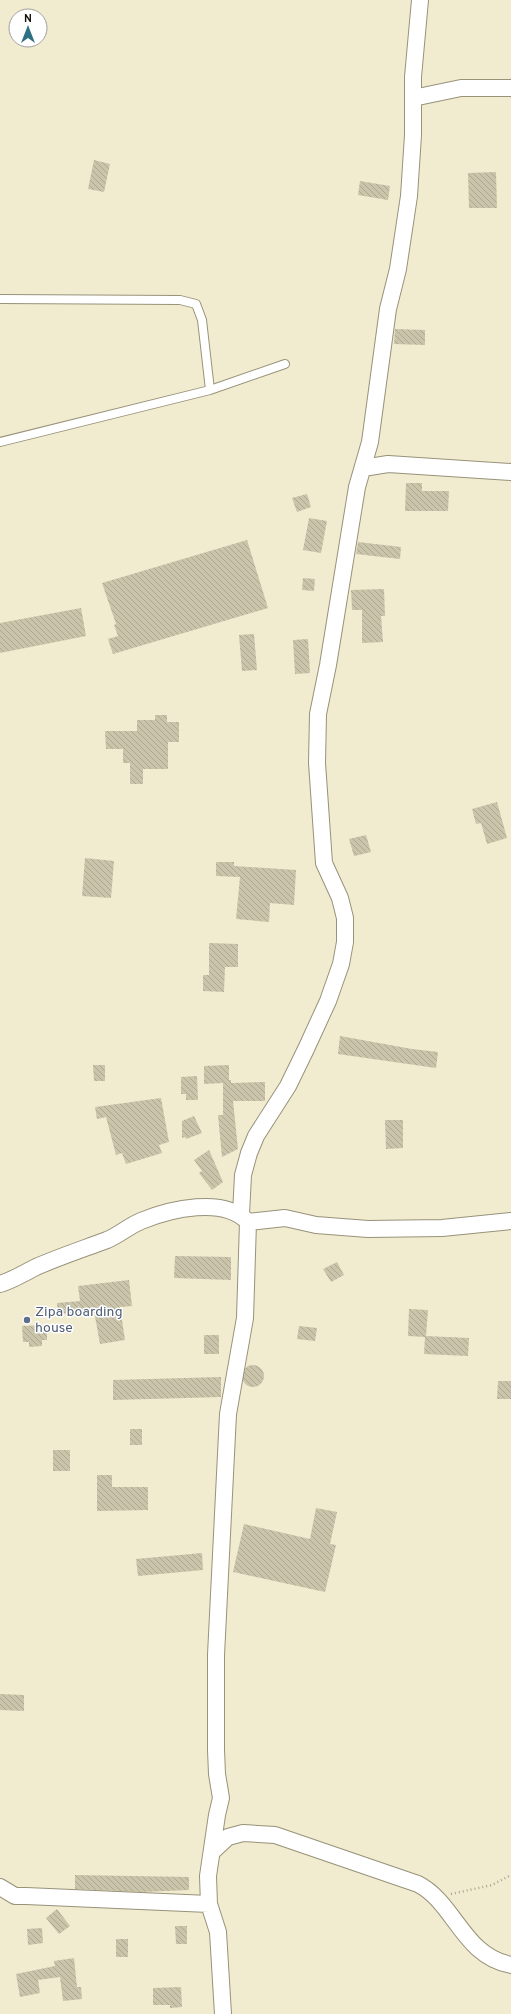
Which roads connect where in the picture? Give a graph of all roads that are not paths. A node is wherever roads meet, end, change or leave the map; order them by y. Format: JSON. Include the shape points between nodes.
{"nodes":[{"id":1,"x":420,"y":0,"type":"edge"},
{"id":2,"x":511,"y":88,"type":"edge"},
{"id":3,"x":413,"y":98,"type":"junction"},
{"id":4,"x":0,"y":299,"type":"edge"},
{"id":5,"x":285,"y":364,"type":"dead end"},
{"id":6,"x":210,"y":390,"type":"junction"},
{"id":7,"x":0,"y":442,"type":"edge"},
{"id":8,"x":363,"y":468,"type":"junction"},
{"id":9,"x":511,"y":472,"type":"edge"},
{"id":10,"x":244,"y":1218,"type":"junction"},
{"id":11,"x":511,"y":1221,"type":"edge"},
{"id":12,"x":0,"y":1284,"type":"edge"},
{"id":13,"x":213,"y":1851,"type":"junction"},
{"id":14,"x":0,"y":1887,"type":"edge"},
{"id":15,"x":209,"y":1904,"type":"junction"},
{"id":16,"x":511,"y":1966,"type":"edge"},
{"id":17,"x":223,"y":2014,"type":"edge"}],
"edges":[{"from":1,"to":3,"type":"street"},
{"from":2,"to":3,"type":"street","via":[[461,88]]},
{"from":3,"to":8,"type":"street","via":[[409,196],[398,269],[388,309],[370,442]]},
{"from":4,"to":6,"type":"lane","via":[[180,300],[196,304],[202,320]]},
{"from":5,"to":6,"type":"lane"},
{"from":6,"to":7,"type":"lane"},
{"from":8,"to":9,"type":"street","via":[[388,464]]},
{"from":8,"to":10,"type":"street","via":[[357,487],[318,714],[317,763],[324,863],[340,898],[345,918],[342,964],[328,1001],[288,1086],[256,1136],[249,1153],[243,1175]]},
{"from":10,"to":11,"type":"street","via":[[285,1218],[316,1225],[376,1229],[442,1228]]},
{"from":10,"to":12,"type":"street","via":[[205,1207],[180,1208],[141,1221],[109,1239]]},
{"from":10,"to":13,"type":"street","via":[[245,1318],[228,1414],[216,1655],[216,1750],[221,1798]]},
{"from":13,"to":15,"type":"street","via":[[208,1876]]},
{"from":13,"to":16,"type":"street","via":[[228,1837],[243,1833],[275,1835],[418,1884],[437,1897],[456,1925],[480,1951],[501,1964]]},
{"from":14,"to":15,"type":"street","via":[[15,1896]]},
{"from":15,"to":17,"type":"street","via":[[218,1932]]}]}
